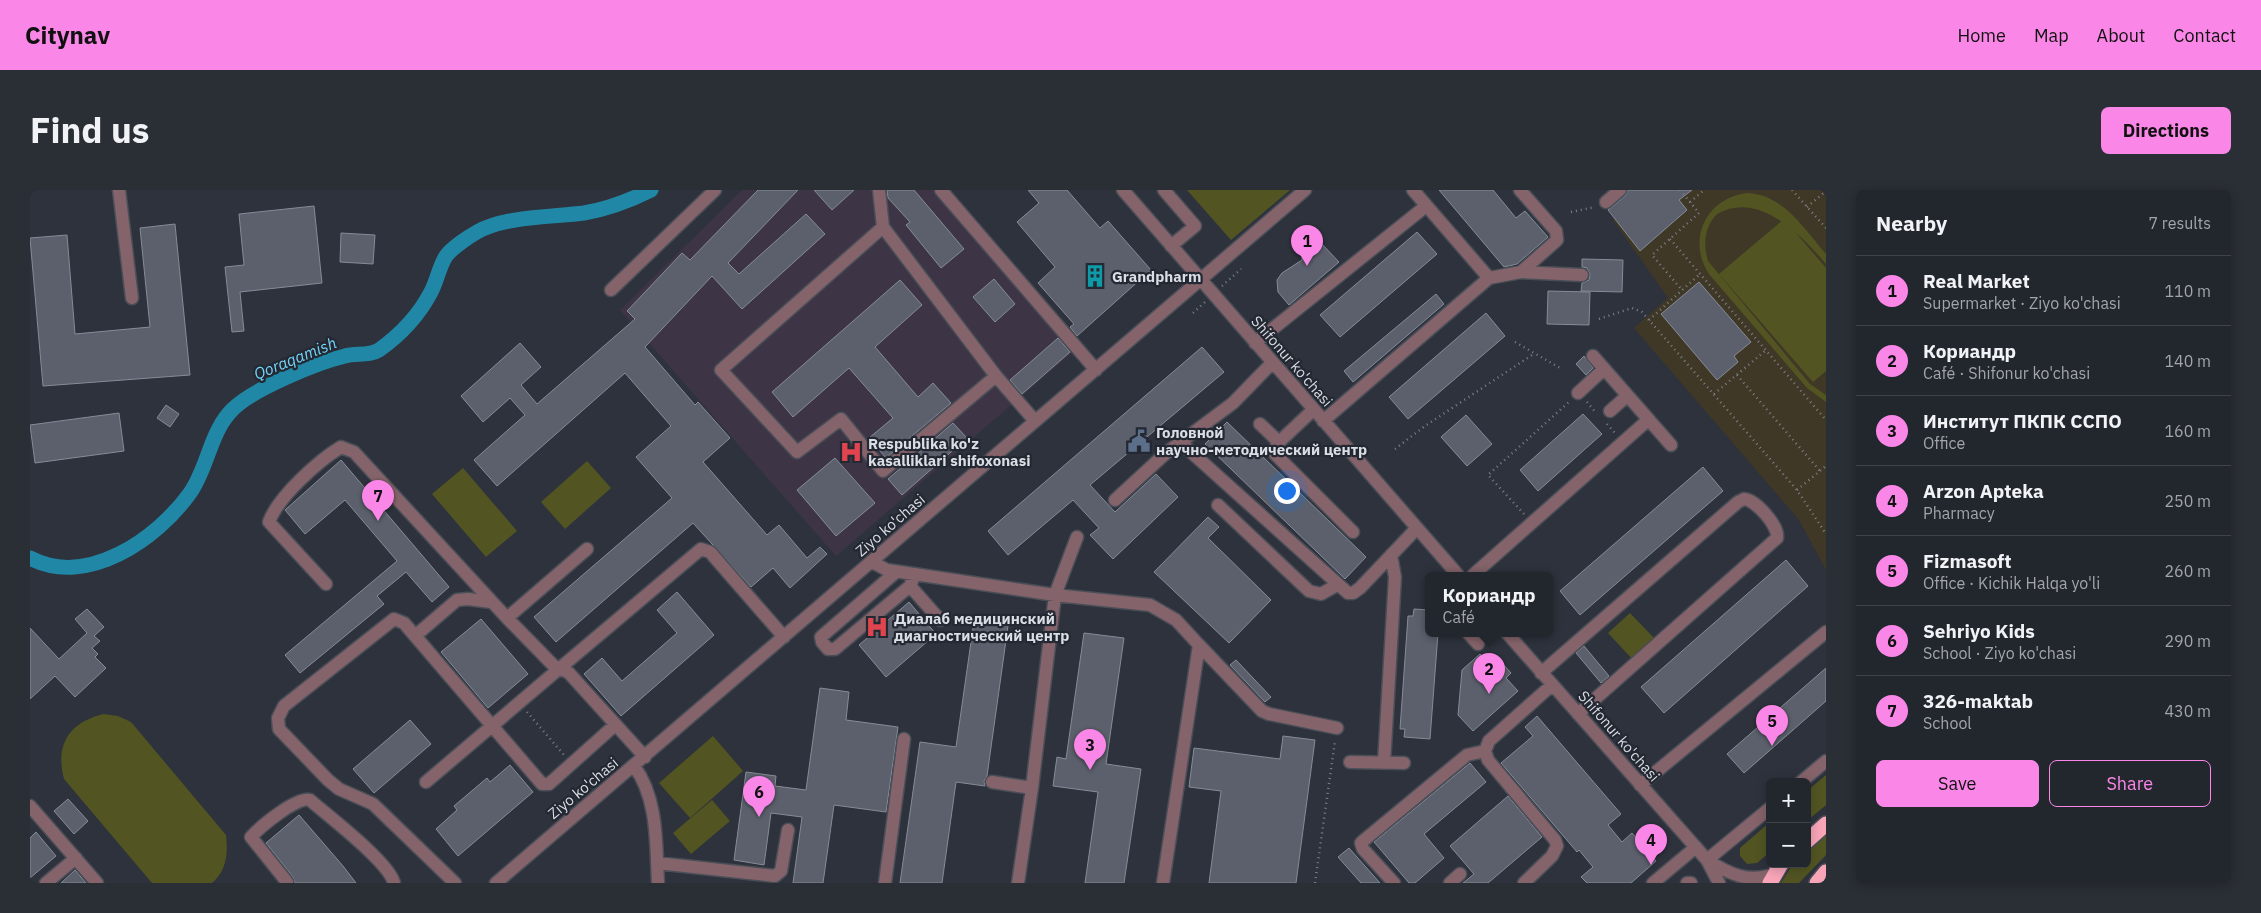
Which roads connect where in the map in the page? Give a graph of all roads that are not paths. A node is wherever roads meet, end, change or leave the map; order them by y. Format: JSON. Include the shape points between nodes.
{"nodes":[{"id":1,"x":119,"y":190,"type":"edge"},
{"id":2,"x":716,"y":190,"type":"edge"},
{"id":3,"x":879,"y":190,"type":"edge"},
{"id":4,"x":942,"y":190,"type":"edge"},
{"id":5,"x":1123,"y":190,"type":"edge"},
{"id":6,"x":1164,"y":190,"type":"edge"},
{"id":7,"x":1305,"y":190,"type":"edge"},
{"id":8,"x":1413,"y":190,"type":"edge"},
{"id":9,"x":1520,"y":190,"type":"edge"},
{"id":10,"x":1620,"y":190,"type":"edge"},
{"id":11,"x":1606,"y":202,"type":"road end"},
{"id":12,"x":1426,"y":206,"type":"junction"},
{"id":13,"x":883,"y":227,"type":"junction"},
{"id":14,"x":1171,"y":246,"type":"junction"},
{"id":15,"x":1521,"y":272,"type":"junction"},
{"id":16,"x":1582,"y":275,"type":"dead end"},
{"id":17,"x":1489,"y":278,"type":"junction"},
{"id":18,"x":1201,"y":280,"type":"junction"},
{"id":19,"x":612,"y":290,"type":"dead end"},
{"id":20,"x":132,"y":298,"type":"dead end"},
{"id":21,"x":1255,"y":342,"type":"junction"},
{"id":22,"x":1593,"y":356,"type":"dead end"},
{"id":23,"x":1272,"y":363,"type":"junction"},
{"id":24,"x":1604,"y":369,"type":"junction"},
{"id":25,"x":1096,"y":370,"type":"junction"},
{"id":26,"x":996,"y":376,"type":"junction"},
{"id":27,"x":1578,"y":393,"type":"road end"},
{"id":28,"x":1627,"y":396,"type":"junction"},
{"id":29,"x":1313,"y":410,"type":"junction"},
{"id":30,"x":1603,"y":415,"type":"road end"},
{"id":31,"x":1322,"y":420,"type":"junction"},
{"id":32,"x":1648,"y":420,"type":"junction"},
{"id":33,"x":1035,"y":421,"type":"junction"},
{"id":34,"x":1260,"y":424,"type":"dead end"},
{"id":35,"x":1279,"y":442,"type":"junction"},
{"id":36,"x":1181,"y":443,"type":"junction"},
{"id":37,"x":1671,"y":445,"type":"dead end"},
{"id":38,"x":1115,"y":500,"type":"dead end"},
{"id":39,"x":1218,"y":505,"type":"dead end"},
{"id":40,"x":1417,"y":528,"type":"junction"},
{"id":41,"x":1353,"y":532,"type":"dead end"},
{"id":42,"x":1077,"y":537,"type":"dead end"},
{"id":43,"x":587,"y":549,"type":"dead end"},
{"id":44,"x":1391,"y":555,"type":"junction"},
{"id":45,"x":872,"y":562,"type":"junction"},
{"id":46,"x":896,"y":572,"type":"junction"},
{"id":47,"x":1455,"y":572,"type":"edge"},
{"id":48,"x":1476,"y":572,"type":"edge"},
{"id":49,"x":912,"y":580,"type":"junction"},
{"id":50,"x":326,"y":584,"type":"dead end"},
{"id":51,"x":1337,"y":585,"type":"junction"},
{"id":52,"x":1055,"y":595,"type":"junction"},
{"id":53,"x":491,"y":602,"type":"junction"},
{"id":54,"x":507,"y":618,"type":"junction"},
{"id":55,"x":940,"y":620,"type":"dead end"},
{"id":56,"x":1826,"y":632,"type":"edge"},
{"id":57,"x":415,"y":636,"type":"junction"},
{"id":58,"x":784,"y":637,"type":"junction"},
{"id":59,"x":1472,"y":637,"type":"edge"},
{"id":60,"x":1510,"y":637,"type":"edge"},
{"id":61,"x":1478,"y":644,"type":"dead end"},
{"id":62,"x":1199,"y":646,"type":"junction"},
{"id":63,"x":560,"y":668,"type":"junction"},
{"id":64,"x":1541,"y":673,"type":"junction"},
{"id":65,"x":1552,"y":684,"type":"junction"},
{"id":66,"x":1578,"y":714,"type":"junction"},
{"id":67,"x":615,"y":725,"type":"junction"},
{"id":68,"x":492,"y":727,"type":"junction"},
{"id":69,"x":1337,"y":728,"type":"road end"},
{"id":70,"x":904,"y":740,"type":"dead end"},
{"id":71,"x":1485,"y":751,"type":"junction"},
{"id":72,"x":644,"y":756,"type":"junction"},
{"id":73,"x":1826,"y":761,"type":"edge"},
{"id":74,"x":1350,"y":762,"type":"dead end"},
{"id":75,"x":1384,"y":763,"type":"junction"},
{"id":76,"x":1404,"y":763,"type":"dead end"},
{"id":77,"x":634,"y":766,"type":"junction"},
{"id":78,"x":1806,"y":778,"type":"edge"},
{"id":79,"x":426,"y":782,"type":"dead end"},
{"id":80,"x":992,"y":782,"type":"dead end"},
{"id":81,"x":1640,"y":785,"type":"junction"},
{"id":82,"x":1032,"y":788,"type":"junction"},
{"id":83,"x":30,"y":806,"type":"edge"},
{"id":84,"x":1766,"y":811,"type":"edge"},
{"id":85,"x":1826,"y":824,"type":"edge"},
{"id":86,"x":788,"y":830,"type":"dead end"},
{"id":87,"x":1811,"y":837,"type":"edge"},
{"id":88,"x":1696,"y":848,"type":"junction"},
{"id":89,"x":76,"y":858,"type":"junction"},
{"id":90,"x":1707,"y":860,"type":"junction"},
{"id":91,"x":657,"y":863,"type":"junction"},
{"id":92,"x":1826,"y":872,"type":"edge"},
{"id":93,"x":1460,"y":874,"type":"dead end"},
{"id":94,"x":1775,"y":874,"type":"edge"},
{"id":95,"x":287,"y":882,"type":"dead end"},
{"id":96,"x":46,"y":883,"type":"edge"},
{"id":97,"x":97,"y":883,"type":"edge"},
{"id":98,"x":394,"y":883,"type":"edge"},
{"id":99,"x":455,"y":883,"type":"edge"},
{"id":100,"x":496,"y":883,"type":"edge"},
{"id":101,"x":658,"y":883,"type":"edge"},
{"id":102,"x":884,"y":883,"type":"edge"},
{"id":103,"x":1018,"y":883,"type":"edge"},
{"id":104,"x":1164,"y":883,"type":"edge"},
{"id":105,"x":1394,"y":883,"type":"edge"},
{"id":106,"x":1450,"y":883,"type":"edge"},
{"id":107,"x":1524,"y":883,"type":"edge"},
{"id":108,"x":1653,"y":883,"type":"edge"},
{"id":109,"x":1687,"y":883,"type":"edge"},
{"id":110,"x":1692,"y":883,"type":"edge"},
{"id":111,"x":1719,"y":883,"type":"edge"},
{"id":112,"x":1817,"y":883,"type":"edge"}],
"edges":[{"from":1,"to":20,"type":"street"},
{"from":2,"to":19,"type":"street"},
{"from":3,"to":13,"type":"street"},
{"from":4,"to":25,"type":"street"},
{"from":5,"to":14,"type":"street","name":"Shifonur ko'chasi"},
{"from":6,"to":14,"type":"street","via":[[1195,226]]},
{"from":7,"to":18,"type":"street","name":"Ziyo ko'chasi"},
{"from":8,"to":12,"type":"street"},
{"from":9,"to":15,"type":"street","via":[[1556,231],[1558,238]]},
{"from":10,"to":11,"type":"street"},
{"from":12,"to":17,"type":"street"},
{"from":12,"to":21,"type":"street"},
{"from":13,"to":26,"type":"street"},
{"from":13,"to":26,"type":"street","via":[[721,370],[797,452],[841,419],[883,471]]},
{"from":14,"to":18,"type":"street","name":"Shifonur ko'chasi"},
{"from":15,"to":16,"type":"street"},
{"from":15,"to":17,"type":"street"},
{"from":17,"to":31,"type":"street"},
{"from":18,"to":21,"type":"street","name":"Shifonur ko'chasi"},
{"from":18,"to":25,"type":"street","name":"Ziyo ko'chasi"},
{"from":21,"to":23,"type":"street","name":"Shifonur ko'chasi"},
{"from":22,"to":24,"type":"street"},
{"from":23,"to":29,"type":"street","name":"Shifonur ko'chasi"},
{"from":23,"to":36,"type":"street","via":[[1228,408]]},
{"from":24,"to":27,"type":"street"},
{"from":24,"to":28,"type":"street"},
{"from":25,"to":33,"type":"street","name":"Ziyo ko'chasi"},
{"from":26,"to":33,"type":"street"},
{"from":28,"to":30,"type":"street"},
{"from":28,"to":32,"type":"street"},
{"from":29,"to":31,"type":"street","name":"Shifonur ko'chasi"},
{"from":29,"to":35,"type":"street"},
{"from":31,"to":40,"type":"street","name":"Shifonur ko'chasi"},
{"from":32,"to":37,"type":"street"},
{"from":32,"to":48,"type":"street"},
{"from":33,"to":45,"type":"street","name":"Ziyo ko'chasi"},
{"from":34,"to":35,"type":"street"},
{"from":35,"to":41,"type":"street","via":[[1275,448],[1276,457]]},
{"from":36,"to":38,"type":"street"},
{"from":36,"to":51,"type":"street"},
{"from":39,"to":51,"type":"street","via":[[1309,591],[1321,594]]},
{"from":40,"to":44,"type":"street"},
{"from":40,"to":47,"type":"street","name":"Shifonur ko'chasi"},
{"from":42,"to":52,"type":"street"},
{"from":43,"to":54,"type":"street"},
{"from":44,"to":51,"type":"street","via":[[1354,593],[1348,593]]},
{"from":44,"to":75,"type":"street","via":[[1395,577]]},
{"from":45,"to":46,"type":"street"},
{"from":45,"to":58,"type":"street","name":"Ziyo ko'chasi"},
{"from":46,"to":49,"type":"street"},
{"from":46,"to":49,"type":"street","via":[[822,637],[828,649],[834,649]]},
{"from":49,"to":52,"type":"street"},
{"from":49,"to":55,"type":"street"},
{"from":50,"to":53,"type":"street","via":[[270,522],[274,509],[327,456],[341,447],[354,452]]},
{"from":52,"to":62,"type":"street","via":[[1150,605],[1176,620]]},
{"from":52,"to":82,"type":"street"},
{"from":53,"to":54,"type":"street"},
{"from":53,"to":57,"type":"street","via":[[457,600]]},
{"from":54,"to":63,"type":"street","via":[[549,663]]},
{"from":56,"to":81,"type":"street"},
{"from":57,"to":68,"type":"street"},
{"from":57,"to":99,"type":"street","via":[[398,619],[387,622],[284,706],[277,724],[328,780],[339,789],[373,804]]},
{"from":58,"to":63,"type":"street","via":[[710,552],[701,549]]},
{"from":58,"to":72,"type":"street","name":"Ziyo ko'chasi"},
{"from":59,"to":61,"type":"street"},
{"from":60,"to":64,"type":"street","name":"Shifonur ko'chasi"},
{"from":62,"to":69,"type":"street","via":[[1262,711]]},
{"from":62,"to":104,"type":"street"},
{"from":63,"to":67,"type":"street","via":[[569,673]]},
{"from":63,"to":68,"type":"street"},
{"from":64,"to":65,"type":"street","name":"Shifonur ko'chasi"},
{"from":64,"to":66,"type":"street","via":[[1738,502],[1744,499],[1754,503],[1776,529],[1777,538]]},
{"from":65,"to":66,"type":"street","name":"Shifonur ko'chasi"},
{"from":65,"to":71,"type":"street","via":[[1489,741]]},
{"from":66,"to":81,"type":"street","name":"Shifonur ko'chasi"},
{"from":67,"to":68,"type":"street","via":[[546,785]]},
{"from":67,"to":72,"type":"street"},
{"from":68,"to":79,"type":"street"},
{"from":70,"to":102,"type":"street"},
{"from":71,"to":105,"type":"street","via":[[1467,755],[1361,843]]},
{"from":71,"to":107,"type":"street","via":[[1488,760],[1557,846],[1552,856]]},
{"from":72,"to":77,"type":"street","name":"Ziyo ko'chasi"},
{"from":73,"to":78,"type":"street"},
{"from":74,"to":75,"type":"street"},
{"from":75,"to":76,"type":"street"},
{"from":77,"to":91,"type":"street","via":[[644,779],[651,798]]},
{"from":77,"to":100,"type":"street","name":"Ziyo ko'chasi"},
{"from":80,"to":82,"type":"street"},
{"from":81,"to":88,"type":"street","name":"Shifonur ko'chasi"},
{"from":82,"to":103,"type":"street"},
{"from":83,"to":89,"type":"street"},
{"from":84,"to":90,"type":"street"},
{"from":85,"to":87,"type":"highway"},
{"from":86,"to":91,"type":"street","via":[[781,871],[775,876]]},
{"from":88,"to":90,"type":"street","name":"Shifonur ko'chasi"},
{"from":88,"to":108,"type":"street"},
{"from":89,"to":96,"type":"street"},
{"from":89,"to":97,"type":"street"},
{"from":90,"to":94,"type":"street","name":"Shifonur ko'chasi","via":[[1747,882]]},
{"from":90,"to":111,"type":"street","name":"Shifonur ko'chasi"},
{"from":91,"to":101,"type":"street"},
{"from":92,"to":112,"type":"highway"},
{"from":93,"to":106,"type":"street"},
{"from":95,"to":98,"type":"street","via":[[251,837],[295,802],[305,798],[376,859],[392,876]]},
{"from":109,"to":110,"type":"street"}]}
